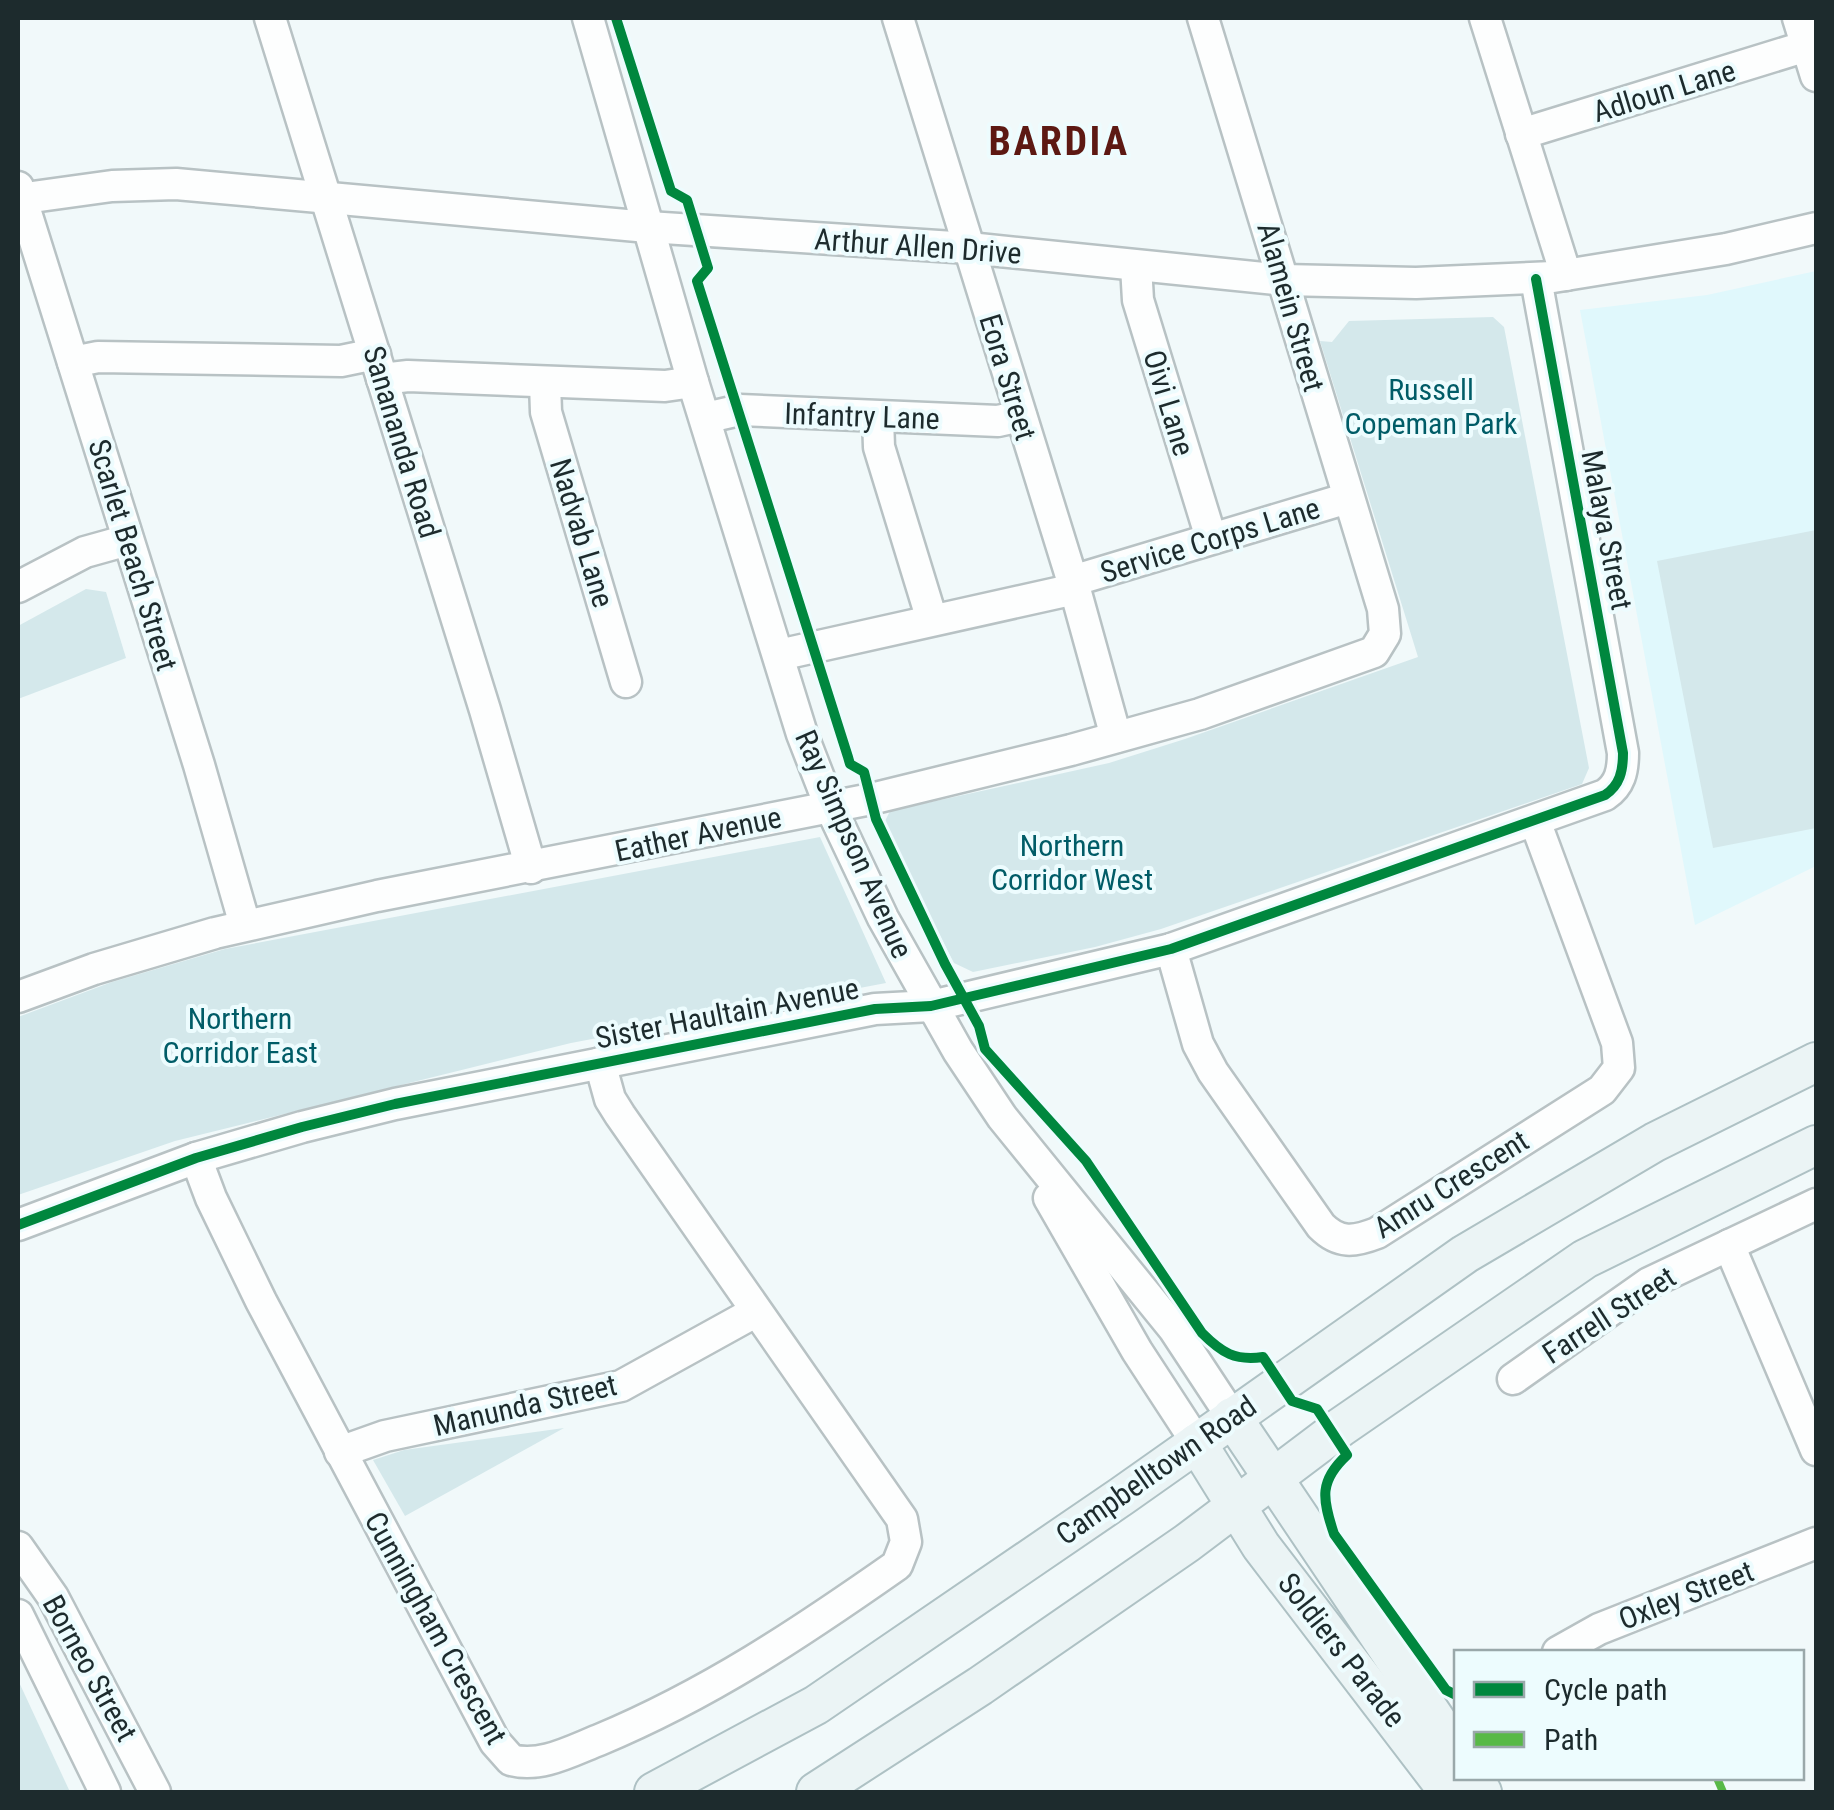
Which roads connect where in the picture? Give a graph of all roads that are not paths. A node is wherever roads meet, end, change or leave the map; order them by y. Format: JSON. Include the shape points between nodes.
{"nodes":[{"id":1,"x":270,"y":18,"type":"edge"},
{"id":2,"x":588,"y":18,"type":"edge"},
{"id":3,"x":898,"y":18,"type":"edge"},
{"id":4,"x":1203,"y":18,"type":"edge"},
{"id":5,"x":1485,"y":18,"type":"edge"},
{"id":6,"x":1810,"y":50,"type":"edge"},
{"id":7,"x":1521,"y":134,"type":"junction"},
{"id":8,"x":19,"y":194,"type":"edge"},
{"id":9,"x":326,"y":196,"type":"junction"},
{"id":10,"x":648,"y":228,"type":"junction"},
{"id":11,"x":1816,"y":228,"type":"edge"},
{"id":12,"x":968,"y":248,"type":"junction"},
{"id":13,"x":1136,"y":266,"type":"junction"},
{"id":14,"x":1566,"y":275,"type":"junction"},
{"id":15,"x":1536,"y":279,"type":"junction"},
{"id":16,"x":1284,"y":280,"type":"junction"},
{"id":17,"x":73,"y":362,"type":"junction"},
{"id":18,"x":379,"y":366,"type":"junction"},
{"id":19,"x":545,"y":382,"type":"junction"},
{"id":20,"x":693,"y":382,"type":"junction"},
{"id":21,"x":1020,"y":416,"type":"junction"},
{"id":22,"x":705,"y":418,"type":"junction"},
{"id":23,"x":878,"y":418,"type":"junction"},
{"id":24,"x":1348,"y":498,"type":"junction"},
{"id":25,"x":1211,"y":538,"type":"junction"},
{"id":26,"x":128,"y":540,"type":"junction"},
{"id":27,"x":1074,"y":585,"type":"junction"},
{"id":28,"x":18,"y":587,"type":"edge"},
{"id":29,"x":932,"y":620,"type":"junction"},
{"id":30,"x":1374,"y":652,"type":"joint"},
{"id":31,"x":779,"y":655,"type":"junction"},
{"id":32,"x":626,"y":682,"type":"dead end"},
{"id":33,"x":1116,"y":738,"type":"junction"},
{"id":34,"x":1615,"y":788,"type":"joint"},
{"id":35,"x":830,"y":806,"type":"junction"},
{"id":36,"x":1536,"y":822,"type":"junction"},
{"id":37,"x":531,"y":868,"type":"junction"},
{"id":38,"x":245,"y":926,"type":"junction"},
{"id":39,"x":1171,"y":950,"type":"junction"},
{"id":40,"x":18,"y":997,"type":"edge"},
{"id":41,"x":931,"y":1006,"type":"junction"},
{"id":42,"x":1816,"y":1062,"type":"edge"},
{"id":43,"x":600,"y":1063,"type":"junction"},
{"id":44,"x":1002,"y":1117,"type":"junction"},
{"id":45,"x":1816,"y":1145,"type":"edge"},
{"id":46,"x":196,"y":1158,"type":"junction"},
{"id":47,"x":1816,"y":1204,"type":"edge"},
{"id":48,"x":18,"y":1224,"type":"edge"},
{"id":49,"x":1730,"y":1245,"type":"junction"},
{"id":50,"x":755,"y":1312,"type":"junction"},
{"id":51,"x":1513,"y":1379,"type":"dead end"},
{"id":52,"x":1232,"y":1417,"type":"junction"},
{"id":53,"x":1197,"y":1443,"type":"junction"},
{"id":54,"x":1816,"y":1450,"type":"edge"},
{"id":55,"x":340,"y":1452,"type":"junction"},
{"id":56,"x":1272,"y":1480,"type":"junction"},
{"id":57,"x":1236,"y":1507,"type":"junction"},
{"id":58,"x":1816,"y":1543,"type":"edge"},
{"id":59,"x":18,"y":1547,"type":"edge"},
{"id":60,"x":18,"y":1615,"type":"edge"},
{"id":61,"x":1562,"y":1650,"type":"edge"},
{"id":62,"x":1453,"y":1734,"type":"edge"},
{"id":63,"x":105,"y":1792,"type":"edge"},
{"id":64,"x":156,"y":1792,"type":"edge"},
{"id":65,"x":654,"y":1792,"type":"edge"},
{"id":66,"x":816,"y":1792,"type":"edge"},
{"id":67,"x":1449,"y":1792,"type":"edge"},
{"id":68,"x":1461,"y":1792,"type":"edge"}],
"edges":[{"from":1,"to":9,"type":"street","name":"Sanananda Road"},
{"from":2,"to":10,"type":"street","name":"Ray Simpson Avenue"},
{"from":3,"to":12,"type":"street","name":"Eora Street"},
{"from":4,"to":16,"type":"street","name":"Alamein Street"},
{"from":5,"to":7,"type":"street"},
{"from":6,"to":7,"type":"street","name":"Adloun Lane"},
{"from":7,"to":14,"type":"street"},
{"from":8,"to":9,"type":"street","name":"Arthur Allen Drive","via":[[176,184]]},
{"from":8,"to":17,"type":"street","name":"Scarlet Beach Street"},
{"from":9,"to":10,"type":"street","name":"Arthur Allen Drive"},
{"from":9,"to":18,"type":"street","name":"Sanananda Road"},
{"from":10,"to":12,"type":"street","name":"Arthur Allen Drive"},
{"from":10,"to":20,"type":"street","name":"Ray Simpson Avenue"},
{"from":11,"to":14,"type":"street","name":"Arthur Allen Drive"},
{"from":12,"to":13,"type":"street","name":"Arthur Allen Drive"},
{"from":12,"to":21,"type":"street","name":"Eora Street"},
{"from":13,"to":16,"type":"street","name":"Arthur Allen Drive"},
{"from":13,"to":25,"type":"street","name":"Oivi Lane","via":[[1138,300]]},
{"from":14,"to":15,"type":"street","name":"Arthur Allen Drive"},
{"from":15,"to":16,"type":"street","name":"Arthur Allen Drive"},
{"from":15,"to":34,"type":"street","name":"Malaya Street","via":[[1623,753]]},
{"from":16,"to":24,"type":"street","name":"Alamein Street"},
{"from":17,"to":18,"type":"street","via":[[98,357]]},
{"from":17,"to":26,"type":"street","name":"Scarlet Beach Street"},
{"from":18,"to":19,"type":"street","via":[[408,376]]},
{"from":18,"to":37,"type":"street","name":"Sanananda Road"},
{"from":19,"to":20,"type":"street"},
{"from":19,"to":32,"type":"street","name":"Nadvab Lane","via":[[546,412]]},
{"from":20,"to":22,"type":"street","name":"Ray Simpson Avenue"},
{"from":21,"to":23,"type":"street","name":"Infantry Lane"},
{"from":21,"to":27,"type":"street","name":"Eora Street"},
{"from":22,"to":23,"type":"street","name":"Infantry Lane","via":[[740,410]]},
{"from":22,"to":31,"type":"street","name":"Ray Simpson Avenue"},
{"from":23,"to":29,"type":"street","via":[[879,447]]},
{"from":24,"to":25,"type":"street","name":"Service Corps Lane"},
{"from":24,"to":30,"type":"street","name":"Alamein Street","via":[[1384,609],[1385,634]]},
{"from":25,"to":27,"type":"street","name":"Service Corps Lane"},
{"from":26,"to":28,"type":"street","via":[[85,552]]},
{"from":26,"to":38,"type":"street","name":"Scarlet Beach Street"},
{"from":27,"to":29,"type":"street","name":"Service Corps Lane"},
{"from":27,"to":33,"type":"street","name":"Eora Street"},
{"from":29,"to":31,"type":"street","name":"Service Corps Lane"},
{"from":30,"to":33,"type":"street","name":"Eather Avenue"},
{"from":31,"to":35,"type":"street","name":"Ray Simpson Avenue"},
{"from":33,"to":35,"type":"street","name":"Eather Avenue"},
{"from":34,"to":36,"type":"street","name":"Sister Haultain Avenue"},
{"from":35,"to":37,"type":"street","name":"Eather Avenue"},
{"from":35,"to":41,"type":"street","name":"Ray Simpson Avenue"},
{"from":36,"to":39,"type":"street","name":"Sister Haultain Avenue"},
{"from":36,"to":39,"type":"street","name":"Amru Crescent","via":[[1618,1043],[1619,1068],[1602,1090],[1360,1239],[1337,1239],[1321,1226],[1225,1092],[1198,1044]]},
{"from":37,"to":38,"type":"street","name":"Eather Avenue"},
{"from":38,"to":40,"type":"street","name":"Eather Avenue"},
{"from":39,"to":41,"type":"street","name":"Sister Haultain Avenue"},
{"from":41,"to":43,"type":"street","name":"Sister Haultain Avenue","via":[[875,1009]]},
{"from":41,"to":44,"type":"street","name":"Ray Simpson Avenue"},
{"from":42,"to":52,"type":"main road","name":"Campbelltown Road","via":[[1656,1142],[1465,1254]]},
{"from":43,"to":46,"type":"street","name":"Sister Haultain Avenue","via":[[395,1104]]},
{"from":43,"to":50,"type":"street","name":"Cunningham Crescent","via":[[610,1099]]},
{"from":44,"to":52,"type":"street","name":"Ray Simpson Avenue","via":[[1174,1330]]},
{"from":44,"to":53,"type":"street"},
{"from":45,"to":56,"type":"main road","via":[[1585,1259]]},
{"from":46,"to":48,"type":"street","name":"Sister Haultain Avenue"},
{"from":46,"to":55,"type":"street","name":"Cunningham Crescent"},
{"from":47,"to":49,"type":"street","name":"Farrell Street"},
{"from":49,"to":51,"type":"street","name":"Farrell Street","via":[[1648,1282]]},
{"from":49,"to":54,"type":"street"},
{"from":50,"to":55,"type":"street","name":"Manunda Street","via":[[621,1386],[385,1436]]},
{"from":50,"to":55,"type":"street","name":"Cunningham Crescent","via":[[902,1520],[903,1556],[755,1662],[662,1714],[558,1757],[522,1763],[503,1754]]},
{"from":52,"to":53,"type":"main road","name":"Campbelltown Road"},
{"from":52,"to":56,"type":"main road","name":"Soldiers Parade"},
{"from":53,"to":57,"type":"main road","name":"Soldiers Parade"},
{"from":53,"to":65,"type":"main road","name":"Campbelltown Road","via":[[816,1705]]},
{"from":56,"to":57,"type":"main road"},
{"from":56,"to":62,"type":"main road","name":"Soldiers Parade"},
{"from":57,"to":66,"type":"main road"},
{"from":57,"to":67,"type":"main road","name":"Soldiers Parade"},
{"from":58,"to":61,"type":"street","name":"Oxley Street"},
{"from":59,"to":64,"type":"street","name":"Borneo Street","via":[[53,1598]]},
{"from":60,"to":63,"type":"street","name":"Borneo Street"},
{"from":62,"to":68,"type":"main road","via":[[1437,1737],[1436,1754]]}]}
